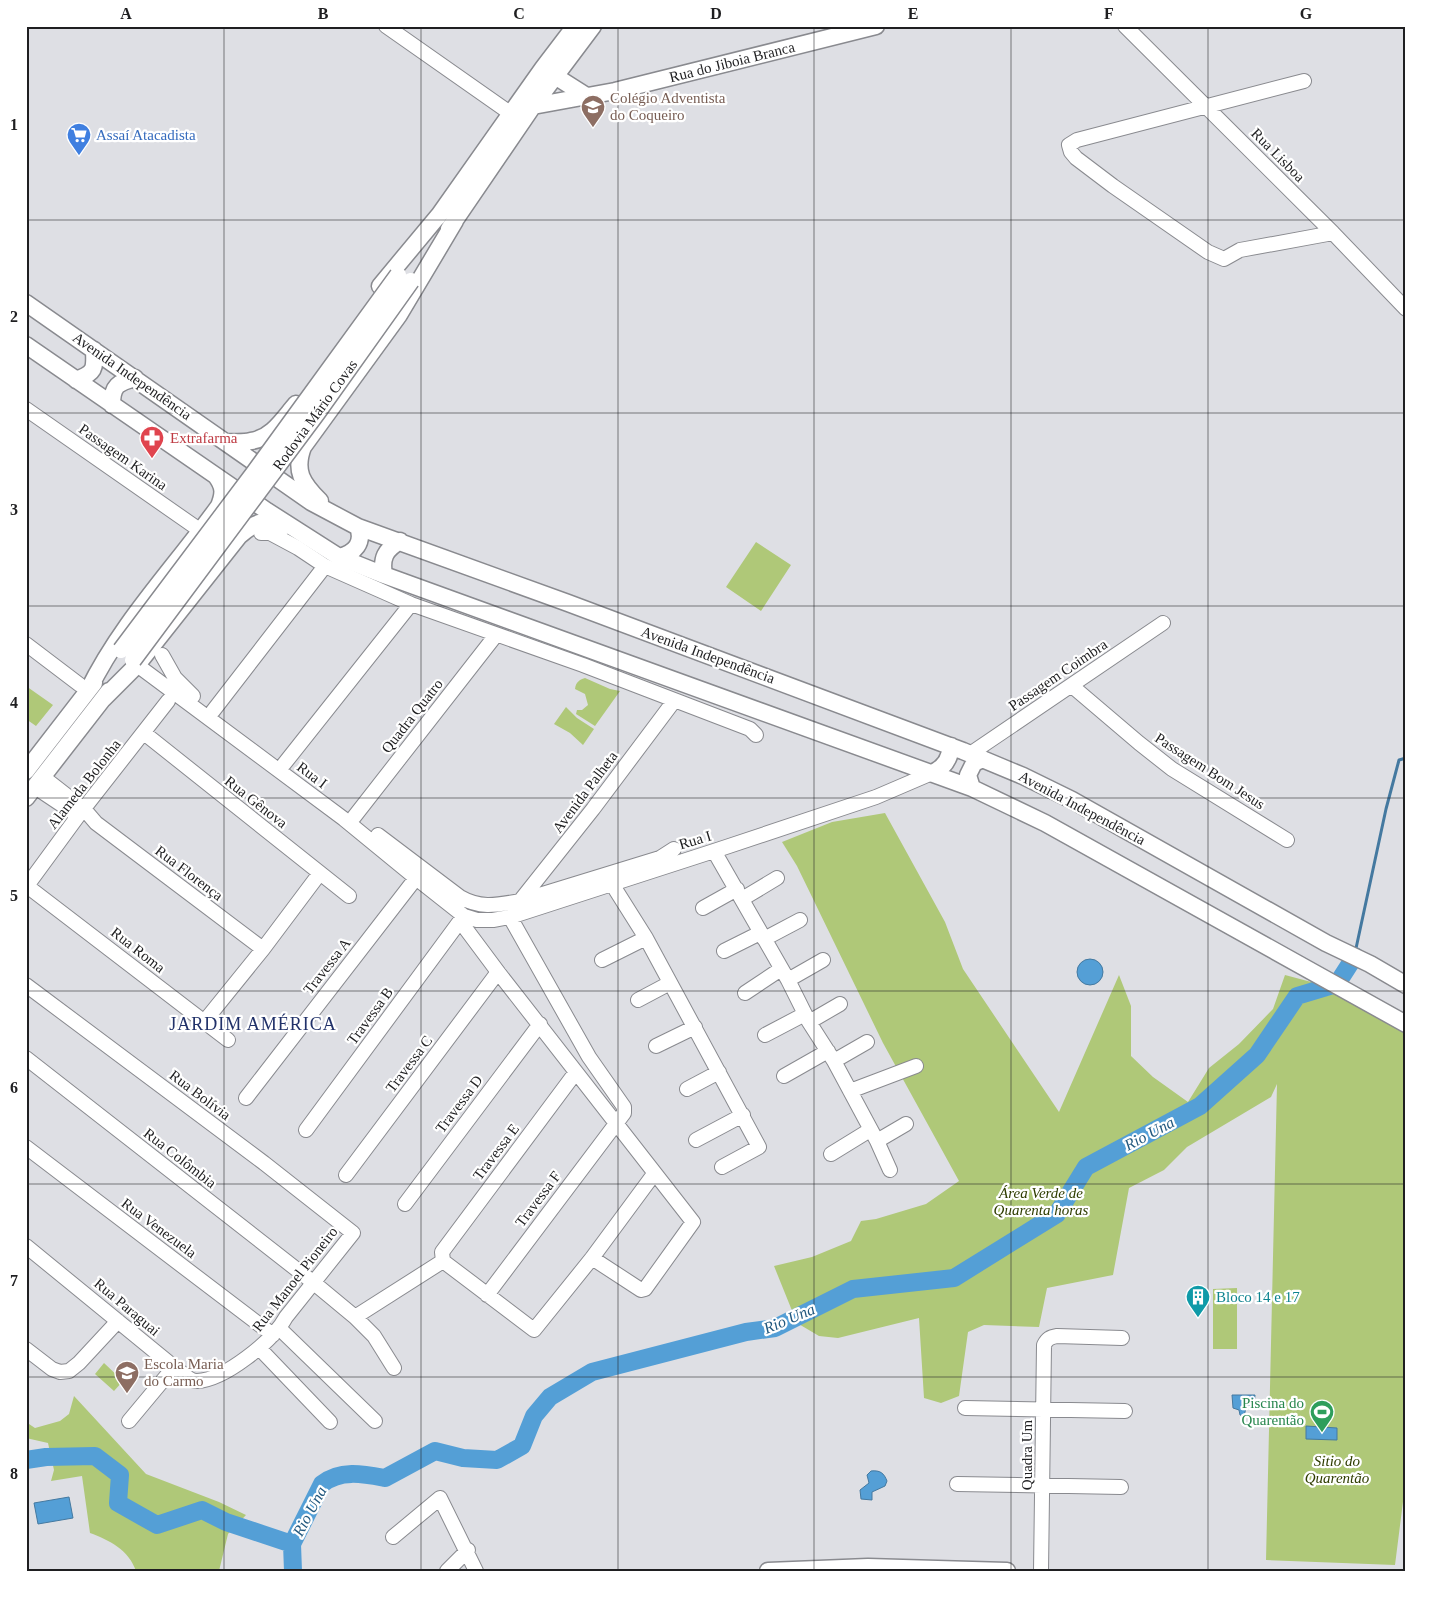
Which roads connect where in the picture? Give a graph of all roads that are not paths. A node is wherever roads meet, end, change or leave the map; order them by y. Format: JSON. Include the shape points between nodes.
{"nodes":[{"id":1,"x":386,"y":26,"type":"edge"},
{"id":2,"x":576,"y":26,"type":"edge"},
{"id":3,"x":593,"y":26,"type":"edge"},
{"id":4,"x":876,"y":26,"type":"edge"},
{"id":5,"x":1125,"y":26,"type":"edge"},
{"id":6,"x":549,"y":72,"type":"junction"},
{"id":7,"x":1304,"y":81,"type":"dead end"},
{"id":8,"x":588,"y":97,"type":"junction"},
{"id":9,"x":527,"y":103,"type":"junction"},
{"id":10,"x":1205,"y":106,"type":"junction"},
{"id":11,"x":517,"y":118,"type":"junction"},
{"id":12,"x":449,"y":215,"type":"junction"},
{"id":13,"x":1333,"y":233,"type":"junction"},
{"id":14,"x":26,"y":303,"type":"edge"},
{"id":15,"x":1406,"y":309,"type":"edge"},
{"id":16,"x":26,"y":345,"type":"edge"},
{"id":17,"x":94,"y":350,"type":"junction"},
{"id":18,"x":135,"y":378,"type":"junction"},
{"id":19,"x":76,"y":380,"type":"junction"},
{"id":20,"x":112,"y":405,"type":"junction"},
{"id":21,"x":26,"y":409,"type":"edge"},
{"id":22,"x":226,"y":442,"type":"junction"},
{"id":23,"x":214,"y":474,"type":"junction"},
{"id":24,"x":336,"y":516,"type":"junction"},
{"id":25,"x":358,"y":527,"type":"junction"},
{"id":26,"x":201,"y":531,"type":"junction"},
{"id":27,"x":260,"y":533,"type":"dead end"},
{"id":28,"x":400,"y":541,"type":"junction"},
{"id":29,"x":315,"y":542,"type":"junction"},
{"id":30,"x":340,"y":557,"type":"junction"},
{"id":31,"x":325,"y":566,"type":"junction"},
{"id":32,"x":384,"y":575,"type":"junction"},
{"id":33,"x":411,"y":604,"type":"junction"},
{"id":34,"x":1163,"y":624,"type":"dead end"},
{"id":35,"x":496,"y":635,"type":"junction"},
{"id":36,"x":26,"y":644,"type":"edge"},
{"id":37,"x":162,"y":655,"type":"dead end"},
{"id":38,"x":130,"y":658,"type":"junction"},
{"id":39,"x":1072,"y":686,"type":"junction"},
{"id":40,"x":84,"y":688,"type":"junction"},
{"id":41,"x":168,"y":701,"type":"dead end"},
{"id":42,"x":674,"y":701,"type":"junction"},
{"id":43,"x":213,"y":712,"type":"junction"},
{"id":44,"x":144,"y":734,"type":"junction"},
{"id":45,"x":756,"y":735,"type":"dead end"},
{"id":46,"x":951,"y":746,"type":"junction"},
{"id":47,"x":977,"y":756,"type":"junction"},
{"id":48,"x":284,"y":764,"type":"junction"},
{"id":49,"x":26,"y":771,"type":"edge"},
{"id":50,"x":932,"y":773,"type":"junction"},
{"id":51,"x":35,"y":787,"type":"edge"},
{"id":52,"x":972,"y":788,"type":"junction"},
{"id":53,"x":81,"y":813,"type":"junction"},
{"id":54,"x":354,"y":817,"type":"junction"},
{"id":55,"x":1287,"y":840,"type":"dead end"},
{"id":56,"x":674,"y":849,"type":"dead end"},
{"id":57,"x":714,"y":851,"type":"junction"},
{"id":58,"x":320,"y":873,"type":"junction"},
{"id":59,"x":416,"y":878,"type":"junction"},
{"id":60,"x":777,"y":878,"type":"dead end"},
{"id":61,"x":612,"y":884,"type":"junction"},
{"id":62,"x":27,"y":886,"type":"edge"},
{"id":63,"x":739,"y":894,"type":"junction"},
{"id":64,"x":349,"y":896,"type":"dead end"},
{"id":65,"x":520,"y":901,"type":"junction"},
{"id":66,"x":703,"y":908,"type":"dead end"},
{"id":67,"x":510,"y":917,"type":"junction"},
{"id":68,"x":462,"y":918,"type":"junction"},
{"id":69,"x":800,"y":920,"type":"dead end"},
{"id":70,"x":762,"y":936,"type":"junction"},
{"id":71,"x":646,"y":938,"type":"junction"},
{"id":72,"x":263,"y":949,"type":"junction"},
{"id":73,"x":724,"y":951,"type":"dead end"},
{"id":74,"x":602,"y":960,"type":"dead end"},
{"id":75,"x":823,"y":960,"type":"dead end"},
{"id":76,"x":498,"y":972,"type":"junction"},
{"id":77,"x":785,"y":974,"type":"junction"},
{"id":78,"x":670,"y":983,"type":"junction"},
{"id":79,"x":26,"y":985,"type":"edge"},
{"id":80,"x":1406,"y":985,"type":"edge"},
{"id":81,"x":745,"y":993,"type":"dead end"},
{"id":82,"x":638,"y":1000,"type":"dead end"},
{"id":83,"x":840,"y":1004,"type":"dead end"},
{"id":84,"x":807,"y":1018,"type":"junction"},
{"id":85,"x":204,"y":1022,"type":"junction"},
{"id":86,"x":540,"y":1024,"type":"junction"},
{"id":87,"x":1406,"y":1024,"type":"edge"},
{"id":88,"x":695,"y":1027,"type":"junction"},
{"id":89,"x":765,"y":1035,"type":"dead end"},
{"id":90,"x":228,"y":1040,"type":"dead end"},
{"id":91,"x":867,"y":1042,"type":"dead end"},
{"id":92,"x":656,"y":1046,"type":"dead end"},
{"id":93,"x":831,"y":1056,"type":"junction"},
{"id":94,"x":26,"y":1058,"type":"edge"},
{"id":95,"x":916,"y":1066,"type":"dead end"},
{"id":96,"x":576,"y":1072,"type":"junction"},
{"id":97,"x":719,"y":1072,"type":"junction"},
{"id":98,"x":784,"y":1076,"type":"dead end"},
{"id":99,"x":888,"y":1082,"type":"dead end"},
{"id":100,"x":687,"y":1089,"type":"dead end"},
{"id":101,"x":853,"y":1097,"type":"junction"},
{"id":102,"x":246,"y":1098,"type":"dead end"},
{"id":103,"x":742,"y":1115,"type":"junction"},
{"id":104,"x":615,"y":1124,"type":"junction"},
{"id":105,"x":906,"y":1124,"type":"dead end"},
{"id":106,"x":306,"y":1130,"type":"dead end"},
{"id":107,"x":874,"y":1136,"type":"junction"},
{"id":108,"x":696,"y":1140,"type":"dead end"},
{"id":109,"x":26,"y":1147,"type":"edge"},
{"id":110,"x":831,"y":1154,"type":"dead end"},
{"id":111,"x":722,"y":1167,"type":"dead end"},
{"id":112,"x":890,"y":1170,"type":"dead end"},
{"id":113,"x":654,"y":1174,"type":"junction"},
{"id":114,"x":346,"y":1175,"type":"dead end"},
{"id":115,"x":405,"y":1204,"type":"dead end"},
{"id":116,"x":353,"y":1233,"type":"joint"},
{"id":117,"x":26,"y":1246,"type":"edge"},
{"id":118,"x":442,"y":1256,"type":"junction"},
{"id":119,"x":592,"y":1258,"type":"junction"},
{"id":120,"x":314,"y":1283,"type":"junction"},
{"id":121,"x":487,"y":1294,"type":"junction"},
{"id":122,"x":355,"y":1317,"type":"junction"},
{"id":123,"x":118,"y":1321,"type":"junction"},
{"id":124,"x":276,"y":1332,"type":"junction"},
{"id":125,"x":1122,"y":1338,"type":"dead end"},
{"id":126,"x":26,"y":1349,"type":"edge"},
{"id":127,"x":260,"y":1349,"type":"junction"},
{"id":128,"x":174,"y":1367,"type":"junction"},
{"id":129,"x":394,"y":1368,"type":"dead end"},
{"id":130,"x":212,"y":1377,"type":"joint"},
{"id":131,"x":965,"y":1408,"type":"dead end"},
{"id":132,"x":1044,"y":1409,"type":"junction"},
{"id":133,"x":1125,"y":1410,"type":"dead end"},
{"id":134,"x":375,"y":1420,"type":"dead end"},
{"id":135,"x":129,"y":1421,"type":"dead end"},
{"id":136,"x":330,"y":1422,"type":"dead end"},
{"id":137,"x":956,"y":1484,"type":"dead end"},
{"id":138,"x":1043,"y":1485,"type":"junction"},
{"id":139,"x":1121,"y":1487,"type":"dead end"},
{"id":140,"x":393,"y":1537,"type":"dead end"},
{"id":141,"x":468,"y":1550,"type":"junction"},
{"id":142,"x":447,"y":1571,"type":"edge"},
{"id":143,"x":476,"y":1571,"type":"edge"},
{"id":144,"x":768,"y":1571,"type":"edge"},
{"id":145,"x":1007,"y":1571,"type":"edge"},
{"id":146,"x":1041,"y":1571,"type":"edge"}],
"edges":[{"from":1,"to":11,"type":"street"},
{"from":2,"to":6,"type":"main road","name":"Rodovia Mário Covas"},
{"from":3,"to":6,"type":"main road","name":"Rodovia Mário Covas"},
{"from":4,"to":8,"type":"main road","name":"Rua do Jiboia Branca"},
{"from":5,"to":10,"type":"street","name":"Rua Lisboa"},
{"from":6,"to":8,"type":"main road"},
{"from":6,"to":9,"type":"main road","name":"Rodovia Mário Covas"},
{"from":7,"to":10,"type":"street"},
{"from":8,"to":9,"type":"main road","name":"Rua do Jiboia Branca"},
{"from":9,"to":11,"type":"main road","name":"Rodovia Mário Covas"},
{"from":10,"to":13,"type":"street","name":"Rua Lisboa"},
{"from":10,"to":13,"type":"street","via":[[1077,140],[1069,145],[1069,149],[1112,186],[1208,252],[1224,259],[1240,250]]},
{"from":11,"to":12,"type":"main road","name":"Rodovia Mário Covas"},
{"from":12,"to":22,"type":"main road","via":[[391,271],[274,430],[251,441]]},
{"from":12,"to":24,"type":"main road","via":[[399,315],[303,447],[299,471],[305,484]]},
{"from":12,"to":38,"type":"main road","name":"Rodovia Mário Covas","bridge":true,"via":[[404,278],[317,414]]},
{"from":13,"to":15,"type":"street","name":"Rua Lisboa"},
{"from":14,"to":17,"type":"main road","name":"Avenida Independência"},
{"from":16,"to":19,"type":"main road","name":"Avenida Independência"},
{"from":17,"to":18,"type":"main road","name":"Avenida Independência"},
{"from":17,"to":19,"type":"main road","via":[[92,371]]},
{"from":18,"to":20,"type":"main road","via":[[116,386]]},
{"from":18,"to":22,"type":"main road","name":"Avenida Independência"},
{"from":19,"to":20,"type":"main road","name":"Avenida Independência"},
{"from":20,"to":23,"type":"main road","name":"Avenida Independência"},
{"from":21,"to":26,"type":"street","name":"Passagem Karina"},
{"from":22,"to":24,"type":"main road","name":"Avenida Independência"},
{"from":23,"to":26,"type":"main road","via":[[224,495]]},
{"from":23,"to":29,"type":"main road","name":"Avenida Independência"},
{"from":24,"to":25,"type":"main road","name":"Avenida Independência"},
{"from":25,"to":28,"type":"main road","name":"Avenida Independência"},
{"from":25,"to":30,"type":"main road","via":[[358,546]]},
{"from":26,"to":40,"type":"main road","via":[[151,593]]},
{"from":27,"to":31,"type":"street","via":[[270,532]]},
{"from":28,"to":32,"type":"main road","via":[[386,551],[382,566]]},
{"from":28,"to":46,"type":"main road","name":"Avenida Independência"},
{"from":29,"to":30,"type":"main road","name":"Avenida Independência"},
{"from":29,"to":38,"type":"main road","via":[[273,522],[260,522],[248,528]]},
{"from":30,"to":32,"type":"main road","name":"Avenida Independência"},
{"from":31,"to":33,"type":"street"},
{"from":31,"to":43,"type":"street"},
{"from":32,"to":50,"type":"main road","name":"Avenida Independência"},
{"from":33,"to":35,"type":"street"},
{"from":33,"to":48,"type":"street"},
{"from":34,"to":39,"type":"street","name":"Passagem Coimbra"},
{"from":35,"to":42,"type":"street"},
{"from":35,"to":54,"type":"street","name":"Quadra Quatro"},
{"from":36,"to":40,"type":"street"},
{"from":37,"to":43,"type":"street","via":[[181,685]]},
{"from":38,"to":40,"type":"main road","name":"Rodovia Mário Covas"},
{"from":38,"to":51,"type":"main road","name":"Rodovia Mário Covas","via":[[103,699]]},
{"from":38,"to":59,"type":"street","name":"Rua I","via":[[344,819]]},
{"from":39,"to":47,"type":"street","name":"Passagem Coimbra"},
{"from":39,"to":55,"type":"street","name":"Passagem Bom Jesus","via":[[1172,769]]},
{"from":40,"to":49,"type":"main road","name":"Rodovia Mário Covas"},
{"from":41,"to":44,"type":"street","name":"Alameda Bolonha"},
{"from":42,"to":45,"type":"street","via":[[750,729]]},
{"from":42,"to":65,"type":"street","name":"Avenida Palheta"},
{"from":43,"to":48,"type":"street"},
{"from":44,"to":53,"type":"street","name":"Alameda Bolonha"},
{"from":44,"to":58,"type":"street","name":"Rua Gênova"},
{"from":46,"to":47,"type":"main road","name":"Avenida Independência"},
{"from":46,"to":50,"type":"main road","via":[[946,763]]},
{"from":47,"to":52,"type":"main road","via":[[968,774]]},
{"from":47,"to":80,"type":"main road","name":"Avenida Independência","via":[[1072,800]]},
{"from":48,"to":54,"type":"street"},
{"from":50,"to":52,"type":"main road","name":"Avenida Independência"},
{"from":50,"to":57,"type":"street","name":"Rua I","via":[[876,797]]},
{"from":51,"to":53,"type":"street","name":"Rua Florença"},
{"from":52,"to":87,"type":"main road","name":"Avenida Independência","via":[[1045,823]]},
{"from":53,"to":62,"type":"street","name":"Alameda Bolonha"},
{"from":53,"to":72,"type":"street","name":"Rua Florença"},
{"from":54,"to":65,"type":"street","via":[[471,903],[496,905]]},
{"from":56,"to":65,"type":"street","via":[[660,858]]},
{"from":57,"to":61,"type":"street","name":"Rua I"},
{"from":57,"to":63,"type":"street"},
{"from":58,"to":64,"type":"street","name":"Rua Gênova"},
{"from":58,"to":72,"type":"street"},
{"from":59,"to":68,"type":"street","name":"Rua I"},
{"from":59,"to":102,"type":"street","name":"Travessa A"},
{"from":60,"to":63,"type":"street"},
{"from":61,"to":67,"type":"street","name":"Rua I"},
{"from":61,"to":71,"type":"street"},
{"from":62,"to":85,"type":"street","name":"Rua Roma"},
{"from":63,"to":66,"type":"street"},
{"from":63,"to":70,"type":"street"},
{"from":67,"to":68,"type":"street","name":"Rua I"},
{"from":67,"to":104,"type":"street","via":[[589,1057],[624,1107]]},
{"from":68,"to":76,"type":"street","name":"Rua I"},
{"from":68,"to":106,"type":"street","name":"Travessa B"},
{"from":69,"to":70,"type":"street"},
{"from":70,"to":73,"type":"street"},
{"from":70,"to":77,"type":"street"},
{"from":71,"to":74,"type":"street"},
{"from":71,"to":78,"type":"street"},
{"from":72,"to":85,"type":"street"},
{"from":75,"to":77,"type":"street"},
{"from":76,"to":86,"type":"street","name":"Rua I"},
{"from":76,"to":114,"type":"street","name":"Travessa C"},
{"from":77,"to":81,"type":"street"},
{"from":77,"to":84,"type":"street"},
{"from":78,"to":82,"type":"street"},
{"from":78,"to":88,"type":"street"},
{"from":79,"to":116,"type":"street","name":"Rua Bolívia"},
{"from":83,"to":84,"type":"street"},
{"from":84,"to":89,"type":"street"},
{"from":84,"to":93,"type":"street"},
{"from":85,"to":90,"type":"street","name":"Rua Roma"},
{"from":86,"to":96,"type":"street","name":"Rua I"},
{"from":86,"to":115,"type":"street","name":"Travessa D"},
{"from":88,"to":92,"type":"street"},
{"from":88,"to":97,"type":"street"},
{"from":91,"to":93,"type":"street"},
{"from":93,"to":98,"type":"street"},
{"from":93,"to":101,"type":"street"},
{"from":94,"to":120,"type":"street","name":"Rua Colômbia"},
{"from":95,"to":101,"type":"street"},
{"from":96,"to":104,"type":"street","name":"Rua I"},
{"from":96,"to":118,"type":"street","name":"Travessa E"},
{"from":97,"to":100,"type":"street"},
{"from":97,"to":103,"type":"street"},
{"from":99,"to":101,"type":"street"},
{"from":101,"to":107,"type":"street"},
{"from":103,"to":108,"type":"street"},
{"from":103,"to":111,"type":"street","via":[[759,1147]]},
{"from":104,"to":113,"type":"street","name":"Rua I"},
{"from":104,"to":121,"type":"street","name":"Travessa F"},
{"from":105,"to":107,"type":"street"},
{"from":107,"to":110,"type":"street"},
{"from":107,"to":112,"type":"street"},
{"from":109,"to":124,"type":"street","name":"Rua Venezuela"},
{"from":113,"to":119,"type":"street"},
{"from":113,"to":119,"type":"street","name":"Rua I","via":[[693,1222],[646,1289],[641,1290]]},
{"from":116,"to":120,"type":"street","name":"Rua Manoel Pioneiro"},
{"from":117,"to":123,"type":"street","name":"Rua Paraguai"},
{"from":118,"to":121,"type":"street"},
{"from":118,"to":122,"type":"street"},
{"from":119,"to":121,"type":"street","via":[[534,1330]]},
{"from":120,"to":122,"type":"street","name":"Rua Colômbia"},
{"from":120,"to":124,"type":"street","name":"Rua Manoel Pioneiro"},
{"from":122,"to":129,"type":"street","name":"Rua Colômbia","via":[[374,1336]]},
{"from":123,"to":126,"type":"street","via":[[69,1371],[52,1369]]},
{"from":123,"to":128,"type":"street","name":"Rua Paraguai"},
{"from":124,"to":127,"type":"street","name":"Rua Manoel Pioneiro"},
{"from":124,"to":134,"type":"street","name":"Rua Venezuela"},
{"from":125,"to":132,"type":"street","name":"Quadra Um","via":[[1057,1336],[1046,1341]]},
{"from":127,"to":130,"type":"street","name":"Rua Manoel Pioneiro"},
{"from":127,"to":136,"type":"street"},
{"from":128,"to":130,"type":"street","name":"Rua Paraguai","via":[[194,1380]]},
{"from":128,"to":135,"type":"street"},
{"from":131,"to":132,"type":"street"},
{"from":132,"to":133,"type":"street"},
{"from":132,"to":138,"type":"street","name":"Quadra Um"},
{"from":137,"to":138,"type":"street"},
{"from":138,"to":139,"type":"street"},
{"from":138,"to":146,"type":"street","name":"Quadra Um"},
{"from":140,"to":141,"type":"street","via":[[440,1498]]},
{"from":141,"to":142,"type":"street"},
{"from":141,"to":143,"type":"street"},
{"from":144,"to":145,"type":"main road","via":[[868,1567]]}]}
